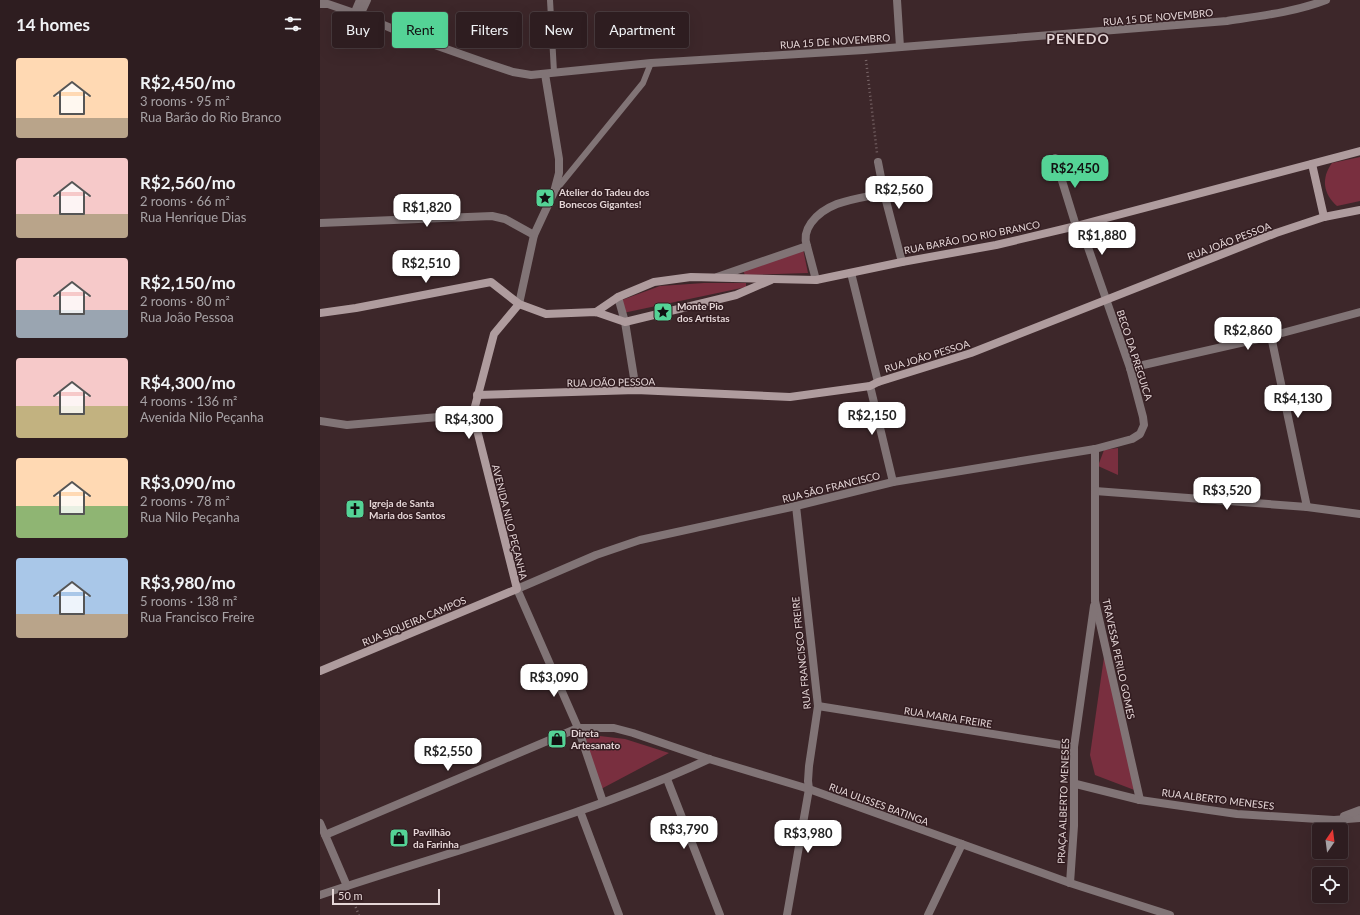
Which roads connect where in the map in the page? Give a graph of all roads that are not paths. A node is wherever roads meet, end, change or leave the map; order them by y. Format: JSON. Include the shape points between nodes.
{"nodes":[{"id":1,"x":360,"y":0,"type":"edge"},
{"id":2,"x":367,"y":0,"type":"edge"},
{"id":3,"x":550,"y":0,"type":"edge"},
{"id":4,"x":897,"y":0,"type":"edge"},
{"id":5,"x":1326,"y":0,"type":"edge"},
{"id":6,"x":320,"y":4,"type":"edge"},
{"id":7,"x":351,"y":12,"type":"edge"},
{"id":8,"x":357,"y":12,"type":"edge"},
{"id":9,"x":358,"y":12,"type":"edge"},
{"id":10,"x":384,"y":25,"type":"edge"},
{"id":11,"x":900,"y":47,"type":"junction"},
{"id":12,"x":651,"y":63,"type":"junction"},
{"id":13,"x":554,"y":72,"type":"junction"},
{"id":14,"x":545,"y":74,"type":"junction"},
{"id":15,"x":1360,"y":151,"type":"edge"},
{"id":16,"x":1054,"y":158,"type":"dead end"},
{"id":17,"x":878,"y":160,"type":"road end"},
{"id":18,"x":1312,"y":164,"type":"junction"},
{"id":19,"x":554,"y":192,"type":"junction"},
{"id":20,"x":884,"y":193,"type":"junction"},
{"id":21,"x":1360,"y":210,"type":"edge"},
{"id":22,"x":1324,"y":218,"type":"junction"},
{"id":23,"x":320,"y":223,"type":"edge"},
{"id":24,"x":1076,"y":226,"type":"junction"},
{"id":25,"x":534,"y":235,"type":"junction"},
{"id":26,"x":807,"y":246,"type":"junction"},
{"id":27,"x":902,"y":262,"type":"junction"},
{"id":28,"x":851,"y":273,"type":"junction"},
{"id":29,"x":716,"y":278,"type":"junction"},
{"id":30,"x":772,"y":279,"type":"junction"},
{"id":31,"x":816,"y":280,"type":"junction"},
{"id":32,"x":618,"y":297,"type":"junction"},
{"id":33,"x":1106,"y":300,"type":"junction"},
{"id":34,"x":519,"y":304,"type":"junction"},
{"id":35,"x":596,"y":312,"type":"junction"},
{"id":36,"x":1360,"y":312,"type":"edge"},
{"id":37,"x":320,"y":313,"type":"edge"},
{"id":38,"x":625,"y":322,"type":"junction"},
{"id":39,"x":1271,"y":336,"type":"junction"},
{"id":40,"x":1130,"y":368,"type":"junction"},
{"id":41,"x":874,"y":384,"type":"junction"},
{"id":42,"x":636,"y":390,"type":"junction"},
{"id":43,"x":477,"y":395,"type":"junction"},
{"id":44,"x":473,"y":414,"type":"junction"},
{"id":45,"x":1143,"y":417,"type":"joint"},
{"id":46,"x":320,"y":421,"type":"edge"},
{"id":47,"x":1095,"y":449,"type":"junction"},
{"id":48,"x":893,"y":482,"type":"junction"},
{"id":49,"x":1095,"y":490,"type":"junction"},
{"id":50,"x":796,"y":506,"type":"junction"},
{"id":51,"x":1307,"y":507,"type":"junction"},
{"id":52,"x":1360,"y":514,"type":"edge"},
{"id":53,"x":517,"y":589,"type":"junction"},
{"id":54,"x":1095,"y":601,"type":"junction"},
{"id":55,"x":320,"y":671,"type":"edge"},
{"id":56,"x":818,"y":706,"type":"junction"},
{"id":57,"x":578,"y":728,"type":"junction"},
{"id":58,"x":1074,"y":747,"type":"junction"},
{"id":59,"x":709,"y":759,"type":"junction"},
{"id":60,"x":667,"y":779,"type":"junction"},
{"id":61,"x":1076,"y":784,"type":"junction"},
{"id":62,"x":809,"y":790,"type":"junction"},
{"id":63,"x":1140,"y":800,"type":"junction"},
{"id":64,"x":603,"y":802,"type":"junction"},
{"id":65,"x":1360,"y":810,"type":"edge"},
{"id":66,"x":580,"y":811,"type":"junction"},
{"id":67,"x":1360,"y":818,"type":"edge"},
{"id":68,"x":1334,"y":820,"type":"junction"},
{"id":69,"x":320,"y":823,"type":"edge"},
{"id":70,"x":325,"y":835,"type":"junction"},
{"id":71,"x":962,"y":844,"type":"junction"},
{"id":72,"x":1070,"y":883,"type":"junction"},
{"id":73,"x":347,"y":886,"type":"junction"},
{"id":74,"x":320,"y":895,"type":"edge"},
{"id":75,"x":619,"y":915,"type":"edge"},
{"id":76,"x":720,"y":915,"type":"edge"},
{"id":77,"x":787,"y":915,"type":"edge"},
{"id":78,"x":928,"y":915,"type":"edge"},
{"id":79,"x":1170,"y":915,"type":"edge"}],
"edges":[{"from":1,"to":8,"type":"street"},
{"from":2,"to":9,"type":"street"},
{"from":3,"to":13,"type":"lane"},
{"from":4,"to":11,"type":"street"},
{"from":5,"to":11,"type":"street","name":"RUA 15 DE NOVEMBRO","via":[[1285,11],[1227,21]]},
{"from":6,"to":7,"type":"street","name":"RUA 15 DE NOVEMBRO"},
{"from":10,"to":14,"type":"street","name":"RUA 15 DE NOVEMBRO","via":[[513,72]]},
{"from":11,"to":12,"type":"street","name":"RUA 15 DE NOVEMBRO"},
{"from":12,"to":13,"type":"street","name":"RUA 15 DE NOVEMBRO"},
{"from":12,"to":19,"type":"lane","via":[[643,83]]},
{"from":13,"to":14,"type":"street","name":"RUA 15 DE NOVEMBRO"},
{"from":14,"to":19,"type":"street","via":[[559,159],[559,173]]},
{"from":15,"to":18,"type":"main road","name":"RUA BARÃO DO RIO BRANCO"},
{"from":16,"to":24,"type":"street","name":"BECO DA PREGUICA"},
{"from":17,"to":20,"type":"street"},
{"from":18,"to":22,"type":"main road"},
{"from":18,"to":24,"type":"main road","name":"RUA BARÃO DO RIO BRANCO"},
{"from":19,"to":25,"type":"street"},
{"from":20,"to":26,"type":"street","via":[[833,204],[818,214],[808,228],[805,241]]},
{"from":20,"to":27,"type":"street"},
{"from":21,"to":22,"type":"main road","name":"RUA JOÃO PESSOA"},
{"from":22,"to":33,"type":"main road","name":"RUA JOÃO PESSOA","via":[[1276,233]]},
{"from":23,"to":25,"type":"street","via":[[492,216],[505,219]]},
{"from":24,"to":27,"type":"main road","name":"RUA BARÃO DO RIO BRANCO","via":[[996,245]]},
{"from":24,"to":33,"type":"street","name":"BECO DA PREGUICA","via":[[1083,233]]},
{"from":25,"to":34,"type":"street"},
{"from":26,"to":29,"type":"street"},
{"from":26,"to":31,"type":"street"},
{"from":27,"to":28,"type":"main road","name":"RUA BARÃO DO RIO BRANCO"},
{"from":28,"to":31,"type":"main road","name":"RUA BARÃO DO RIO BRANCO"},
{"from":28,"to":41,"type":"street"},
{"from":29,"to":30,"type":"main road","name":"RUA BARÃO DO RIO BRANCO"},
{"from":29,"to":32,"type":"main road","name":"RUA BARÃO DO RIO BRANCO","via":[[691,277],[654,282]]},
{"from":30,"to":31,"type":"main road","name":"RUA BARÃO DO RIO BRANCO"},
{"from":30,"to":38,"type":"main road","name":"RUA BARÃO DO RIO BRANCO","via":[[736,295]]},
{"from":32,"to":35,"type":"main road","name":"RUA BARÃO DO RIO BRANCO"},
{"from":32,"to":38,"type":"street"},
{"from":33,"to":40,"type":"street","name":"BECO DA PREGUICA"},
{"from":33,"to":41,"type":"main road","name":"RUA JOÃO PESSOA","via":[[971,354]]},
{"from":34,"to":35,"type":"main road","via":[[546,314]]},
{"from":34,"to":37,"type":"main road","via":[[491,282]]},
{"from":34,"to":43,"type":"main road","name":"AVENIDA NILO PEÇANHA","via":[[494,334]]},
{"from":35,"to":38,"type":"main road"},
{"from":36,"to":39,"type":"street"},
{"from":38,"to":42,"type":"street"},
{"from":39,"to":40,"type":"street"},
{"from":39,"to":51,"type":"street"},
{"from":40,"to":45,"type":"street","name":"BECO DA PREGUICA"},
{"from":41,"to":42,"type":"main road","name":"RUA JOÃO PESSOA","via":[[790,396]]},
{"from":41,"to":48,"type":"street"},
{"from":42,"to":43,"type":"main road","name":"RUA JOÃO PESSOA"},
{"from":43,"to":44,"type":"main road","name":"AVENIDA NILO PEÇANHA"},
{"from":44,"to":46,"type":"street","via":[[347,425]]},
{"from":44,"to":53,"type":"main road","name":"AVENIDA NILO PEÇANHA"},
{"from":45,"to":47,"type":"street","name":"RUA SÃO FRANCISCO","via":[[1144,425],[1140,434],[1132,439]]},
{"from":47,"to":48,"type":"street","name":"RUA SÃO FRANCISCO"},
{"from":47,"to":49,"type":"street","name":"TRAVESSA PERILO GOMES"},
{"from":48,"to":50,"type":"street","name":"RUA SÃO FRANCISCO"},
{"from":49,"to":51,"type":"street"},
{"from":49,"to":54,"type":"street","name":"TRAVESSA PERILO GOMES"},
{"from":50,"to":53,"type":"street","name":"RUA SÃO FRANCISCO","via":[[640,540],[596,555]]},
{"from":50,"to":56,"type":"street","name":"RUA FRANCISCO FREIRE"},
{"from":51,"to":52,"type":"street"},
{"from":53,"to":55,"type":"main road","name":"RUA SIQUEIRA CAMPOS"},
{"from":53,"to":57,"type":"street"},
{"from":54,"to":58,"type":"street","name":"PRAÇA ALBERTO MENESES"},
{"from":54,"to":63,"type":"street","name":"TRAVESSA PERILO GOMES"},
{"from":56,"to":58,"type":"street","name":"RUA MARIA FREIRE"},
{"from":56,"to":62,"type":"street","name":"RUA FRANCISCO FREIRE","via":[[809,766]]},
{"from":57,"to":59,"type":"street","name":"RUA ULISSES BATINGA","via":[[614,728]]},
{"from":57,"to":64,"type":"street"},
{"from":57,"to":70,"type":"street"},
{"from":58,"to":61,"type":"street","name":"PRAÇA ALBERTO MENESES"},
{"from":59,"to":60,"type":"street"},
{"from":59,"to":62,"type":"street","name":"RUA ULISSES BATINGA"},
{"from":60,"to":64,"type":"street"},
{"from":60,"to":76,"type":"street"},
{"from":61,"to":63,"type":"street","name":"RUA ALBERTO MENESES"},
{"from":61,"to":72,"type":"street","name":"PRAÇA ALBERTO MENESES"},
{"from":62,"to":71,"type":"street","name":"RUA ULISSES BATINGA"},
{"from":62,"to":77,"type":"street","name":"RUA FRANCISCO FREIRE"},
{"from":63,"to":68,"type":"street","name":"RUA ALBERTO MENESES","via":[[1237,814]]},
{"from":64,"to":66,"type":"street"},
{"from":65,"to":68,"type":"street"},
{"from":66,"to":73,"type":"street"},
{"from":66,"to":75,"type":"street"},
{"from":67,"to":68,"type":"street","name":"RUA ALBERTO MENESES"},
{"from":69,"to":70,"type":"street"},
{"from":70,"to":73,"type":"street"},
{"from":71,"to":72,"type":"street","name":"RUA ULISSES BATINGA"},
{"from":71,"to":78,"type":"street"},
{"from":72,"to":79,"type":"street","name":"RUA ULISSES BATINGA"},
{"from":73,"to":74,"type":"street"}]}
